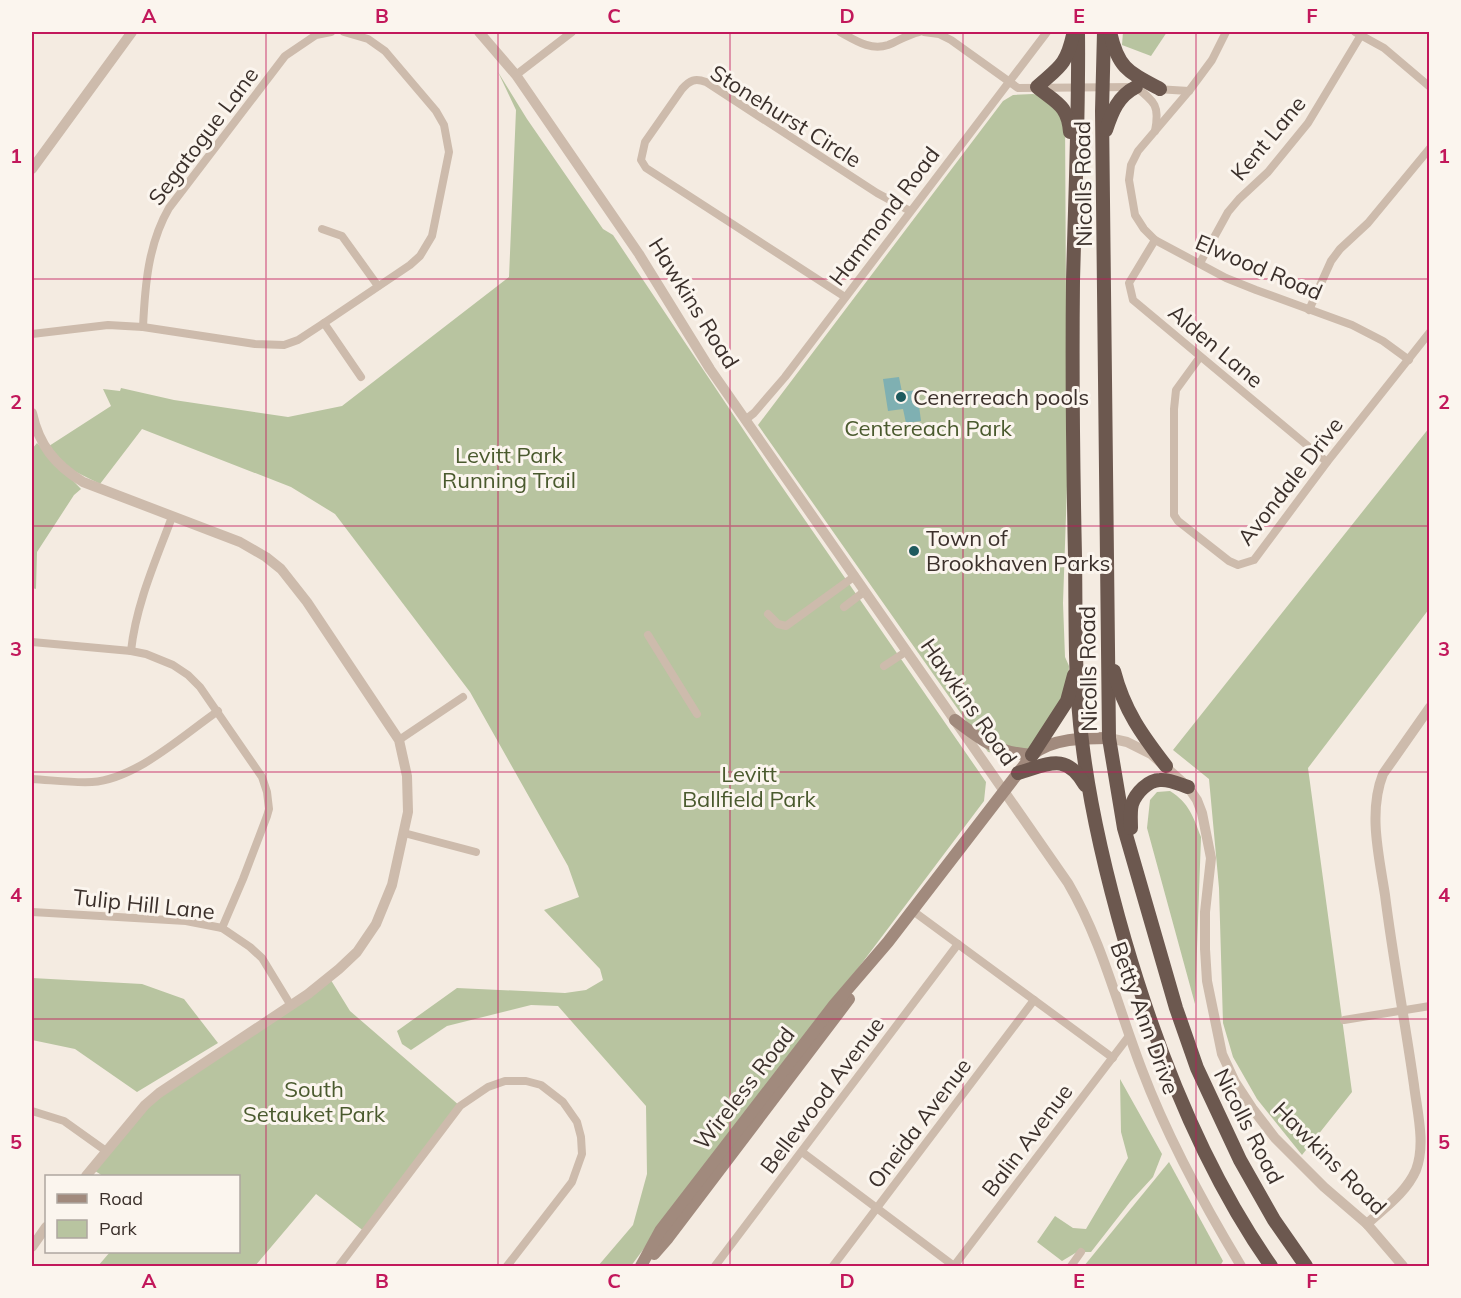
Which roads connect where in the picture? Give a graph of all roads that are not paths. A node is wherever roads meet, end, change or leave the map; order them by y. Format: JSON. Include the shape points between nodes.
{"nodes":[{"id":1,"x":132,"y":32,"type":"edge"},
{"id":2,"x":331,"y":32,"type":"edge"},
{"id":3,"x":344,"y":32,"type":"edge"},
{"id":4,"x":479,"y":32,"type":"edge"},
{"id":5,"x":572,"y":32,"type":"edge"},
{"id":6,"x":840,"y":32,"type":"edge"},
{"id":7,"x":919,"y":32,"type":"edge"},
{"id":8,"x":924,"y":32,"type":"edge"},
{"id":9,"x":1047,"y":32,"type":"edge"},
{"id":10,"x":1076,"y":32,"type":"edge"},
{"id":11,"x":1104,"y":32,"type":"edge"},
{"id":12,"x":1110,"y":32,"type":"edge"},
{"id":13,"x":1226,"y":32,"type":"edge"},
{"id":14,"x":1358,"y":33,"type":"edge"},
{"id":15,"x":516,"y":75,"type":"junction"},
{"id":16,"x":1009,"y":82,"type":"junction"},
{"id":17,"x":1037,"y":87,"type":"junction"},
{"id":18,"x":1103,"y":87,"type":"junction"},
{"id":19,"x":1136,"y":87,"type":"junction"},
{"id":20,"x":1430,"y":87,"type":"edge"},
{"id":21,"x":1078,"y":88,"type":"junction"},
{"id":22,"x":1160,"y":89,"type":"junction"},
{"id":23,"x":1189,"y":91,"type":"junction"},
{"id":24,"x":1155,"y":131,"type":"junction"},
{"id":25,"x":1103,"y":138,"type":"junction"},
{"id":26,"x":1430,"y":148,"type":"edge"},
{"id":27,"x":1076,"y":166,"type":"junction"},
{"id":28,"x":32,"y":169,"type":"edge"},
{"id":29,"x":909,"y":211,"type":"junction"},
{"id":30,"x":322,"y":230,"type":"dead end"},
{"id":31,"x":1155,"y":240,"type":"junction"},
{"id":32,"x":1200,"y":263,"type":"junction"},
{"id":33,"x":378,"y":286,"type":"junction"},
{"id":34,"x":845,"y":297,"type":"junction"},
{"id":35,"x":1309,"y":310,"type":"junction"},
{"id":36,"x":324,"y":323,"type":"junction"},
{"id":37,"x":143,"y":327,"type":"junction"},
{"id":38,"x":1430,"y":332,"type":"edge"},
{"id":39,"x":32,"y":334,"type":"edge"},
{"id":40,"x":1200,"y":357,"type":"junction"},
{"id":41,"x":1409,"y":360,"type":"junction"},
{"id":42,"x":361,"y":377,"type":"dead end"},
{"id":43,"x":32,"y":413,"type":"edge"},
{"id":44,"x":745,"y":420,"type":"junction"},
{"id":45,"x":1327,"y":462,"type":"junction"},
{"id":46,"x":172,"y":517,"type":"junction"},
{"id":47,"x":855,"y":576,"type":"junction"},
{"id":48,"x":865,"y":591,"type":"junction"},
{"id":49,"x":844,"y":606,"type":"dead end"},
{"id":50,"x":768,"y":614,"type":"dead end"},
{"id":51,"x":648,"y":635,"type":"dead end"},
{"id":52,"x":32,"y":642,"type":"edge"},
{"id":53,"x":1109,"y":649,"type":"junction"},
{"id":54,"x":131,"y":651,"type":"junction"},
{"id":55,"x":907,"y":651,"type":"junction"},
{"id":56,"x":1077,"y":661,"type":"junction"},
{"id":57,"x":884,"y":666,"type":"dead end"},
{"id":58,"x":463,"y":697,"type":"dead end"},
{"id":59,"x":1430,"y":707,"type":"edge"},
{"id":60,"x":218,"y":711,"type":"junction"},
{"id":61,"x":697,"y":714,"type":"dead end"},
{"id":62,"x":955,"y":720,"type":"junction"},
{"id":63,"x":1081,"y":738,"type":"junction"},
{"id":64,"x":1109,"y":738,"type":"junction"},
{"id":65,"x":399,"y":740,"type":"junction"},
{"id":66,"x":1032,"y":755,"type":"junction"},
{"id":67,"x":1166,"y":766,"type":"junction"},
{"id":68,"x":1018,"y":773,"type":"junction"},
{"id":69,"x":32,"y":779,"type":"edge"},
{"id":70,"x":1188,"y":787,"type":"junction"},
{"id":71,"x":1004,"y":790,"type":"junction"},
{"id":72,"x":1089,"y":791,"type":"junction"},
{"id":73,"x":404,"y":833,"type":"junction"},
{"id":74,"x":1130,"y":845,"type":"junction"},
{"id":75,"x":476,"y":852,"type":"dead end"},
{"id":76,"x":913,"y":910,"type":"junction"},
{"id":77,"x":32,"y":912,"type":"edge"},
{"id":78,"x":222,"y":928,"type":"junction"},
{"id":79,"x":958,"y":944,"type":"junction"},
{"id":80,"x":1034,"y":1000,"type":"junction"},
{"id":81,"x":290,"y":1004,"type":"junction"},
{"id":82,"x":1430,"y":1006,"type":"edge"},
{"id":83,"x":1403,"y":1010,"type":"junction"},
{"id":84,"x":1344,"y":1020,"type":"dead end"},
{"id":85,"x":1129,"y":1036,"type":"junction"},
{"id":86,"x":1113,"y":1058,"type":"junction"},
{"id":87,"x":32,"y":1111,"type":"edge"},
{"id":88,"x":1424,"y":1126,"type":"edge"},
{"id":89,"x":106,"y":1151,"type":"junction"},
{"id":90,"x":802,"y":1152,"type":"junction"},
{"id":91,"x":87,"y":1175,"type":"edge"},
{"id":92,"x":877,"y":1208,"type":"junction"},
{"id":93,"x":1367,"y":1224,"type":"junction"},
{"id":94,"x":45,"y":1228,"type":"edge"},
{"id":95,"x":32,"y":1247,"type":"edge"},
{"id":96,"x":1082,"y":1252,"type":"dead end"},
{"id":97,"x":339,"y":1266,"type":"edge"},
{"id":98,"x":507,"y":1266,"type":"edge"},
{"id":99,"x":642,"y":1266,"type":"edge"},
{"id":100,"x":716,"y":1266,"type":"edge"},
{"id":101,"x":833,"y":1266,"type":"edge"},
{"id":102,"x":954,"y":1266,"type":"edge"},
{"id":103,"x":1071,"y":1266,"type":"edge"},
{"id":104,"x":1240,"y":1266,"type":"edge"},
{"id":105,"x":1270,"y":1266,"type":"edge"},
{"id":106,"x":1305,"y":1266,"type":"edge"},
{"id":107,"x":1403,"y":1266,"type":"edge"}],
"edges":[{"from":1,"to":28,"type":"street"},
{"from":2,"to":37,"type":"street","name":"Segatogue Lane","via":[[316,35],[285,56],[169,208],[153,246]]},
{"from":3,"to":33,"type":"street","via":[[368,39],[385,51],[436,111],[444,125],[449,152],[432,236],[410,266]]},
{"from":4,"to":15,"type":"street","name":"Hawkins Road"},
{"from":5,"to":15,"type":"street"},
{"from":6,"to":7,"type":"street","via":[[877,48]]},
{"from":8,"to":16,"type":"street","via":[[951,40]]},
{"from":9,"to":16,"type":"street","name":"Hammond Road"},
{"from":10,"to":17,"type":"highway","via":[[1061,67]]},
{"from":10,"to":21,"type":"highway","name":"Nicolls Road"},
{"from":11,"to":18,"type":"highway","name":"Nicolls Road"},
{"from":12,"to":22,"type":"highway","via":[[1121,63]]},
{"from":13,"to":23,"type":"street","via":[[1212,60]]},
{"from":14,"to":20,"type":"street"},
{"from":14,"to":32,"type":"street","name":"Kent Lane","via":[[1308,123],[1268,172],[1228,212]]},
{"from":15,"to":44,"type":"street","name":"Hawkins Road","via":[[639,254]]},
{"from":16,"to":17,"type":"street","via":[[1018,88]]},
{"from":16,"to":29,"type":"street","name":"Hammond Road"},
{"from":17,"to":21,"type":"street"},
{"from":17,"to":27,"type":"highway","via":[[1066,112]]},
{"from":18,"to":19,"type":"street"},
{"from":18,"to":21,"type":"street"},
{"from":18,"to":25,"type":"highway","name":"Nicolls Road"},
{"from":19,"to":22,"type":"street"},
{"from":19,"to":24,"type":"street","via":[[1155,104]]},
{"from":19,"to":25,"type":"highway","via":[[1117,103]]},
{"from":21,"to":27,"type":"highway","name":"Nicolls Road"},
{"from":22,"to":23,"type":"street"},
{"from":23,"to":24,"type":"street"},
{"from":24,"to":31,"type":"street","name":"Elwood Road","via":[[1138,151],[1128,180],[1135,215]]},
{"from":25,"to":53,"type":"highway","name":"Nicolls Road"},
{"from":26,"to":35,"type":"street","via":[[1379,211],[1331,261]]},
{"from":27,"to":56,"type":"highway","name":"Nicolls Road","via":[[1073,459]]},
{"from":29,"to":34,"type":"street","name":"Hammond Road"},
{"from":29,"to":34,"type":"street","name":"Stonehurst Circle","via":[[706,82],[689,81],[682,89],[645,142],[641,160],[646,168]]},
{"from":30,"to":33,"type":"street","via":[[342,236]]},
{"from":31,"to":32,"type":"street","name":"Elwood Road"},
{"from":31,"to":40,"type":"street","name":"Alden Lane","via":[[1130,283],[1133,300]]},
{"from":32,"to":35,"type":"street","name":"Elwood Road"},
{"from":33,"to":36,"type":"street"},
{"from":34,"to":44,"type":"street","name":"Hammond Road","via":[[780,382]]},
{"from":35,"to":41,"type":"street","name":"Elwood Road","via":[[1368,333]]},
{"from":36,"to":37,"type":"street","via":[[284,345],[269,346]]},
{"from":36,"to":42,"type":"street"},
{"from":37,"to":39,"type":"street","via":[[108,325]]},
{"from":38,"to":41,"type":"street","name":"Avondale Drive"},
{"from":40,"to":45,"type":"street","name":"Alden Lane"},
{"from":40,"to":45,"type":"street","name":"Avondale Drive","via":[[1176,390],[1174,515],[1178,521],[1229,561],[1246,564],[1254,560]]},
{"from":41,"to":45,"type":"street","name":"Avondale Drive"},
{"from":43,"to":46,"type":"street","via":[[44,448],[70,474]]},
{"from":44,"to":47,"type":"street","name":"Hawkins Road"},
{"from":46,"to":54,"type":"street","via":[[142,598]]},
{"from":46,"to":65,"type":"street","via":[[240,542],[281,569]]},
{"from":47,"to":48,"type":"street","name":"Hawkins Road"},
{"from":47,"to":50,"type":"street","via":[[786,626]]},
{"from":48,"to":49,"type":"street"},
{"from":48,"to":55,"type":"street","name":"Hawkins Road"},
{"from":51,"to":61,"type":"street"},
{"from":52,"to":54,"type":"street"},
{"from":53,"to":64,"type":"highway","name":"Nicolls Road"},
{"from":53,"to":67,"type":"highway","via":[[1130,717]]},
{"from":54,"to":60,"type":"street","via":[[157,658],[188,675]]},
{"from":55,"to":57,"type":"street"},
{"from":55,"to":62,"type":"street","name":"Hawkins Road"},
{"from":56,"to":63,"type":"highway","name":"Nicolls Road"},
{"from":56,"to":66,"type":"highway","via":[[1067,701]]},
{"from":58,"to":65,"type":"street"},
{"from":59,"to":83,"type":"street","via":[[1389,762],[1376,797],[1391,946]]},
{"from":60,"to":69,"type":"street","via":[[126,774],[92,782]]},
{"from":60,"to":78,"type":"street","via":[[262,777],[268,801],[267,816]]},
{"from":62,"to":66,"type":"main road","via":[[982,741],[1014,754]]},
{"from":62,"to":71,"type":"street","name":"Hawkins Road"},
{"from":63,"to":64,"type":"main road","name":"Hawkins Road"},
{"from":63,"to":66,"type":"main road","name":"Hawkins Road","via":[[1045,747]]},
{"from":63,"to":72,"type":"highway","name":"Nicolls Road"},
{"from":64,"to":67,"type":"street","name":"Hawkins Road","via":[[1127,742]]},
{"from":64,"to":74,"type":"highway","name":"Nicolls Road"},
{"from":65,"to":73,"type":"street","via":[[408,787]]},
{"from":66,"to":68,"type":"main road","name":"Hawkins Road"},
{"from":67,"to":70,"type":"street","name":"Hawkins Road"},
{"from":68,"to":71,"type":"main road","name":"Hawkins Road"},
{"from":68,"to":72,"type":"highway","via":[[1062,763],[1079,774]]},
{"from":70,"to":74,"type":"highway","via":[[1159,779],[1141,789],[1132,805]]},
{"from":70,"to":93,"type":"street","name":"Hawkins Road","via":[[1202,813],[1211,858],[1204,949],[1222,1054],[1235,1082],[1275,1138]]},
{"from":71,"to":76,"type":"main road","name":"Wireless Road"},
{"from":71,"to":85,"type":"street","name":"Betty Ann Drive","via":[[1082,908]]},
{"from":72,"to":105,"type":"highway","name":"Nicolls Road","via":[[1109,886],[1175,1089],[1219,1180]]},
{"from":73,"to":75,"type":"street"},
{"from":73,"to":81,"type":"street","via":[[392,885],[370,934],[339,969]]},
{"from":74,"to":106,"type":"highway","name":"Nicolls Road","via":[[1197,1068],[1240,1160]]},
{"from":76,"to":79,"type":"street"},
{"from":76,"to":99,"type":"main road","name":"Wireless Road","via":[[668,1238]]},
{"from":77,"to":78,"type":"street","name":"Tulip Hill Lane","via":[[186,921]]},
{"from":78,"to":81,"type":"street","name":"Tulip Hill Lane","via":[[262,958]]},
{"from":79,"to":80,"type":"street"},
{"from":79,"to":90,"type":"street","name":"Bellewood Avenue"},
{"from":80,"to":86,"type":"street"},
{"from":80,"to":92,"type":"street","name":"Oneida Avenue"},
{"from":81,"to":89,"type":"street","via":[[159,1093]]},
{"from":82,"to":83,"type":"street"},
{"from":83,"to":84,"type":"street"},
{"from":83,"to":88,"type":"street"},
{"from":85,"to":86,"type":"street","name":"Balin Avenue"},
{"from":85,"to":104,"type":"street","name":"Betty Ann Drive","via":[[1184,1167]]},
{"from":86,"to":102,"type":"street","name":"Balin Avenue"},
{"from":87,"to":89,"type":"street","via":[[55,1116]]},
{"from":88,"to":93,"type":"street","via":[[1412,1178]]},
{"from":89,"to":91,"type":"street"},
{"from":90,"to":92,"type":"street"},
{"from":90,"to":100,"type":"street","name":"Bellewood Avenue"},
{"from":92,"to":101,"type":"street","name":"Oneida Avenue"},
{"from":92,"to":102,"type":"street"},
{"from":93,"to":107,"type":"street","name":"Hawkins Road"},
{"from":94,"to":95,"type":"street"},
{"from":96,"to":103,"type":"street"},
{"from":97,"to":98,"type":"street","via":[[460,1106],[488,1086],[526,1081],[541,1085],[563,1102],[577,1122],[582,1154],[572,1182]]}]}
